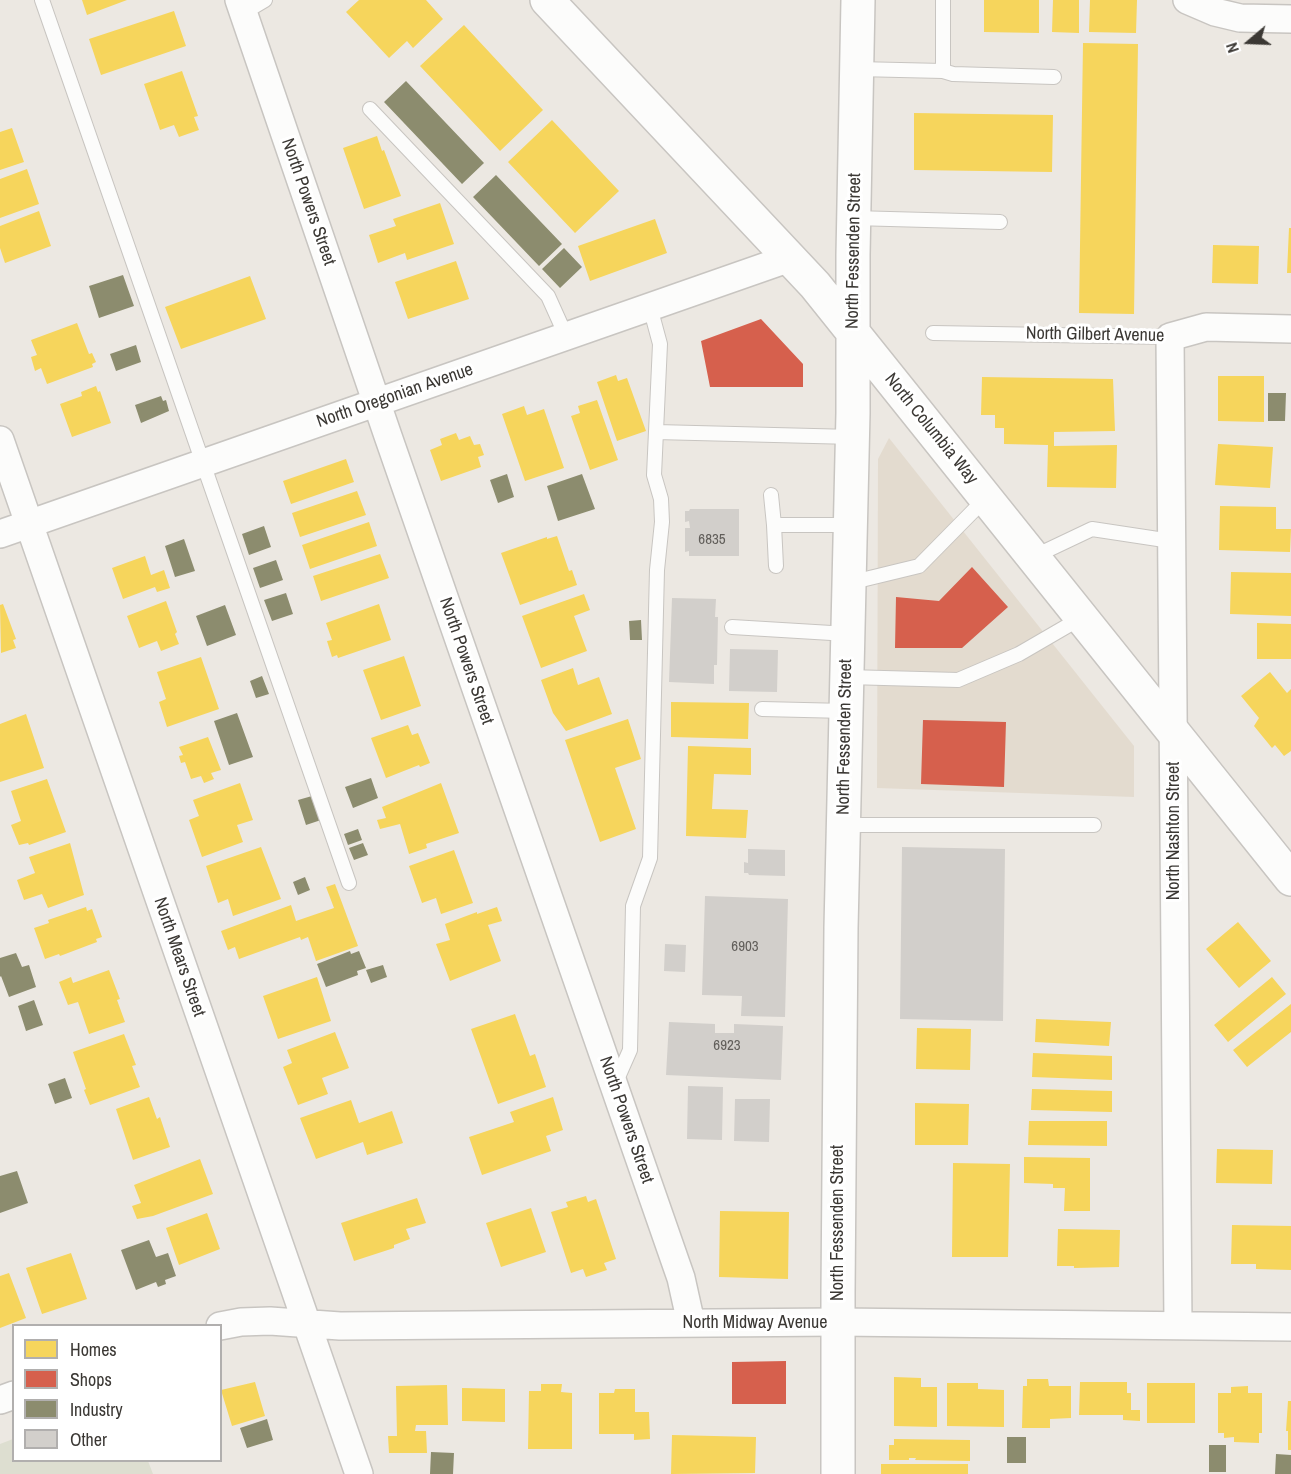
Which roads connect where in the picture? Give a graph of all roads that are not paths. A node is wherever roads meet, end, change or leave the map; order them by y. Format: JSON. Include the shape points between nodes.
{"nodes":[{"id":1,"x":42,"y":0,"type":"edge"},
{"id":2,"x":547,"y":0,"type":"edge"},
{"id":3,"x":858,"y":0,"type":"edge"},
{"id":4,"x":943,"y":0,"type":"edge"},
{"id":5,"x":1187,"y":0,"type":"edge"},
{"id":6,"x":249,"y":4,"type":"edge"},
{"id":7,"x":1291,"y":19,"type":"edge"},
{"id":8,"x":857,"y":69,"type":"junction"},
{"id":9,"x":942,"y":71,"type":"junction"},
{"id":10,"x":1054,"y":77,"type":"dead end"},
{"id":11,"x":369,"y":109,"type":"dead end"},
{"id":12,"x":854,"y":218,"type":"junction"},
{"id":13,"x":1000,"y":222,"type":"dead end"},
{"id":14,"x":790,"y":258,"type":"junction"},
{"id":15,"x":650,"y":307,"type":"junction"},
{"id":16,"x":1291,"y":329,"type":"edge"},
{"id":17,"x":853,"y":332,"type":"junction"},
{"id":18,"x":933,"y":333,"type":"dead end"},
{"id":19,"x":567,"y":336,"type":"junction"},
{"id":20,"x":1170,"y":337,"type":"junction"},
{"id":21,"x":376,"y":403,"type":"junction"},
{"id":22,"x":656,"y":432,"type":"junction"},
{"id":23,"x":853,"y":437,"type":"junction"},
{"id":24,"x":0,"y":440,"type":"edge"},
{"id":25,"x":203,"y":463,"type":"junction"},
{"id":26,"x":771,"y":495,"type":"dead end"},
{"id":27,"x":986,"y":498,"type":"junction"},
{"id":28,"x":29,"y":524,"type":"junction"},
{"id":29,"x":774,"y":525,"type":"junction"},
{"id":30,"x":851,"y":525,"type":"junction"},
{"id":31,"x":0,"y":534,"type":"edge"},
{"id":32,"x":1171,"y":541,"type":"junction"},
{"id":33,"x":1032,"y":557,"type":"junction"},
{"id":34,"x":776,"y":566,"type":"dead end"},
{"id":35,"x":849,"y":583,"type":"junction"},
{"id":36,"x":1081,"y":618,"type":"junction"},
{"id":37,"x":732,"y":627,"type":"dead end"},
{"id":38,"x":848,"y":634,"type":"junction"},
{"id":39,"x":847,"y":677,"type":"junction"},
{"id":40,"x":762,"y":709,"type":"dead end"},
{"id":41,"x":846,"y":711,"type":"junction"},
{"id":42,"x":1173,"y":734,"type":"junction"},
{"id":43,"x":843,"y":825,"type":"junction"},
{"id":44,"x":1094,"y":825,"type":"dead end"},
{"id":45,"x":1291,"y":879,"type":"edge"},
{"id":46,"x":349,"y":883,"type":"dead end"},
{"id":47,"x":614,"y":1085,"type":"junction"},
{"id":48,"x":838,"y":1322,"type":"junction"},
{"id":49,"x":691,"y":1323,"type":"junction"},
{"id":50,"x":307,"y":1324,"type":"junction"},
{"id":51,"x":1178,"y":1325,"type":"junction"},
{"id":52,"x":222,"y":1326,"type":"edge"},
{"id":53,"x":1291,"y":1327,"type":"edge"},
{"id":54,"x":359,"y":1474,"type":"edge"},
{"id":55,"x":838,"y":1474,"type":"edge"}],
"edges":[{"from":1,"to":25,"type":"lane"},
{"from":2,"to":14,"type":"main road","name":"North Columbia Way"},
{"from":3,"to":8,"type":"main road","name":"North Fessenden Street"},
{"from":4,"to":9,"type":"lane"},
{"from":5,"to":7,"type":"street","via":[[1240,18]]},
{"from":6,"to":21,"type":"street","name":"North Powers Street"},
{"from":8,"to":9,"type":"lane"},
{"from":8,"to":12,"type":"main road","name":"North Fessenden Street"},
{"from":9,"to":10,"type":"lane"},
{"from":11,"to":19,"type":"lane","via":[[548,296]]},
{"from":12,"to":13,"type":"lane"},
{"from":12,"to":17,"type":"main road","name":"North Fessenden Street"},
{"from":14,"to":15,"type":"street","name":"North Oregonian Avenue"},
{"from":14,"to":17,"type":"main road","name":"North Columbia Way"},
{"from":15,"to":19,"type":"street","name":"North Oregonian Avenue"},
{"from":15,"to":22,"type":"lane","via":[[660,344]]},
{"from":16,"to":20,"type":"street","name":"North Gilbert Avenue","via":[[1206,327]]},
{"from":17,"to":23,"type":"main road","name":"North Fessenden Street"},
{"from":17,"to":27,"type":"main road","name":"North Columbia Way"},
{"from":18,"to":20,"type":"lane","name":"North Gilbert Avenue"},
{"from":19,"to":21,"type":"street","name":"North Oregonian Avenue"},
{"from":20,"to":32,"type":"street","name":"North Nashton Street"},
{"from":21,"to":25,"type":"street","name":"North Oregonian Avenue"},
{"from":21,"to":47,"type":"street","name":"North Powers Street"},
{"from":22,"to":23,"type":"lane"},
{"from":22,"to":47,"type":"lane","via":[[654,475],[662,522],[657,570],[650,858],[633,906],[630,1050]]},
{"from":23,"to":30,"type":"main road","name":"North Fessenden Street"},
{"from":24,"to":28,"type":"street","name":"North Mears Street"},
{"from":25,"to":28,"type":"street","name":"North Oregonian Avenue"},
{"from":25,"to":46,"type":"lane"},
{"from":26,"to":29,"type":"lane"},
{"from":27,"to":33,"type":"main road","name":"North Columbia Way"},
{"from":27,"to":35,"type":"lane","via":[[919,566]]},
{"from":28,"to":31,"type":"street","name":"North Oregonian Avenue"},
{"from":28,"to":50,"type":"street","name":"North Mears Street"},
{"from":29,"to":30,"type":"lane"},
{"from":29,"to":34,"type":"lane"},
{"from":30,"to":35,"type":"main road","name":"North Fessenden Street"},
{"from":32,"to":33,"type":"lane","via":[[1092,529]]},
{"from":32,"to":42,"type":"street","name":"North Nashton Street"},
{"from":33,"to":36,"type":"main road","name":"North Columbia Way"},
{"from":35,"to":38,"type":"main road","name":"North Fessenden Street"},
{"from":36,"to":39,"type":"lane","via":[[1019,654],[958,680]]},
{"from":36,"to":42,"type":"main road","name":"North Columbia Way"},
{"from":37,"to":38,"type":"lane"},
{"from":38,"to":39,"type":"main road","name":"North Fessenden Street"},
{"from":39,"to":41,"type":"main road","name":"North Fessenden Street"},
{"from":40,"to":41,"type":"lane"},
{"from":41,"to":43,"type":"main road","name":"North Fessenden Street"},
{"from":42,"to":45,"type":"main road","name":"North Columbia Way"},
{"from":42,"to":51,"type":"street","name":"North Nashton Street"},
{"from":43,"to":44,"type":"lane"},
{"from":43,"to":48,"type":"main road","name":"North Fessenden Street"},
{"from":47,"to":49,"type":"street","name":"North Powers Street","via":[[681,1278]]},
{"from":48,"to":49,"type":"street","name":"North Midway Avenue"},
{"from":48,"to":51,"type":"street","name":"North Midway Avenue"},
{"from":48,"to":55,"type":"main road","name":"North Fessenden Street"},
{"from":49,"to":50,"type":"street","name":"North Midway Avenue"},
{"from":50,"to":52,"type":"street","name":"North Midway Avenue","via":[[241,1322]]},
{"from":50,"to":54,"type":"street","name":"North Mears Street"},
{"from":51,"to":53,"type":"street","name":"North Midway Avenue"}]}
